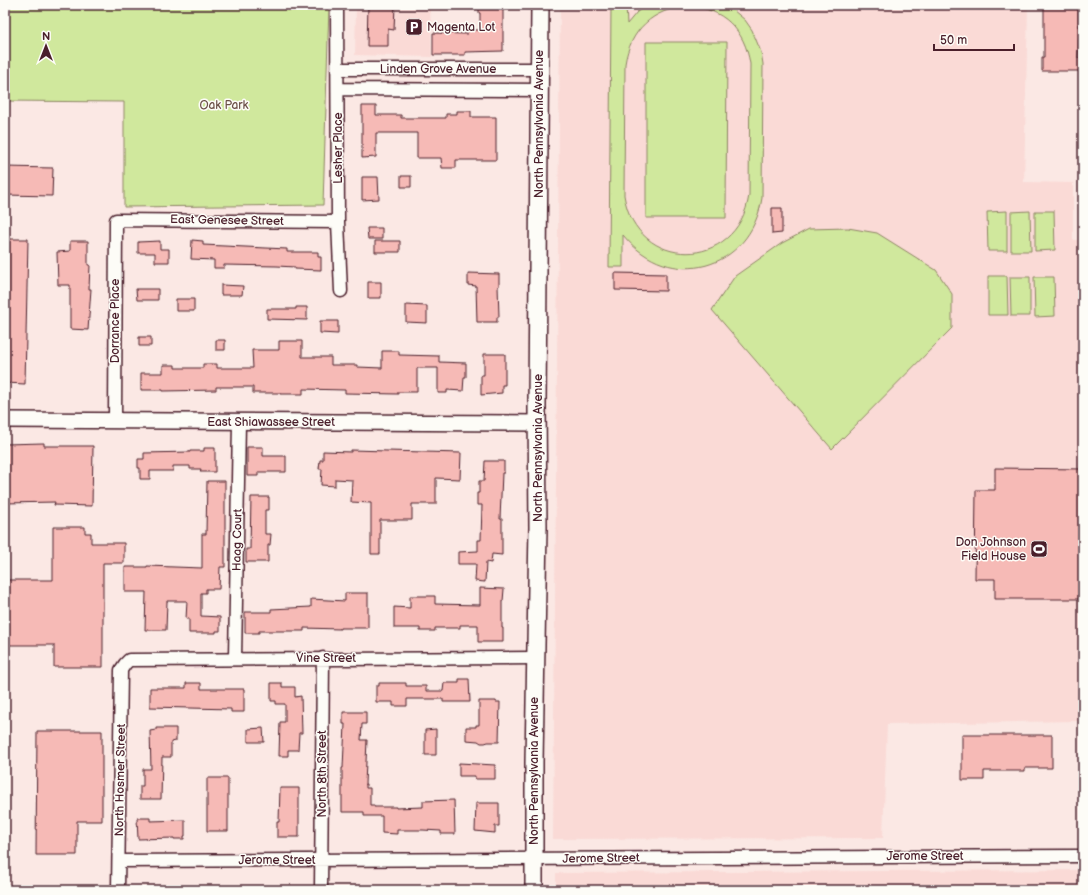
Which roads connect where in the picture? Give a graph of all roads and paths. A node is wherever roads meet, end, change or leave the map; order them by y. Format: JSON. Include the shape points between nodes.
{"nodes":[{"id":1,"x":337,"y":5,"type":"edge"},
{"id":2,"x":540,"y":5,"type":"edge"},
{"id":3,"x":539,"y":69,"type":"junction"},
{"id":4,"x":337,"y":70,"type":"junction"},
{"id":5,"x":338,"y":89,"type":"junction"},
{"id":6,"x":539,"y":90,"type":"junction"},
{"id":7,"x":116,"y":220,"type":"joint"},
{"id":8,"x":338,"y":222,"type":"junction"},
{"id":9,"x":341,"y":291,"type":"dead end"},
{"id":10,"x":5,"y":420,"type":"edge"},
{"id":11,"x":115,"y":421,"type":"junction"},
{"id":12,"x":239,"y":422,"type":"junction"},
{"id":13,"x":537,"y":423,"type":"junction"},
{"id":14,"x":323,"y":658,"type":"junction"},
{"id":15,"x":535,"y":658,"type":"junction"},
{"id":16,"x":235,"y":659,"type":"junction"},
{"id":17,"x":121,"y":670,"type":"joint"},
{"id":18,"x":1083,"y":856,"type":"edge"},
{"id":19,"x":534,"y":859,"type":"junction"},
{"id":20,"x":321,"y":860,"type":"junction"},
{"id":21,"x":119,"y":861,"type":"junction"},
{"id":22,"x":118,"y":890,"type":"edge"},
{"id":23,"x":321,"y":890,"type":"edge"},
{"id":24,"x":534,"y":890,"type":"edge"}],
"edges":[{"from":1,"to":4,"type":"street","name":"Lesher Place"},
{"from":2,"to":3,"type":"main road","name":"North Pennsylvania Avenue"},
{"from":3,"to":4,"type":"street","name":"Linden Grove Avenue"},
{"from":3,"to":6,"type":"main road","name":"North Pennsylvania Avenue"},
{"from":4,"to":5,"type":"street","name":"Lesher Place"},
{"from":5,"to":6,"type":"street","name":"Linden Grove Avenue"},
{"from":5,"to":8,"type":"street","name":"Lesher Place"},
{"from":6,"to":13,"type":"main road","name":"North Pennsylvania Avenue"},
{"from":7,"to":8,"type":"street","name":"East Genesee Street"},
{"from":7,"to":11,"type":"street","name":"Dorrance Place"},
{"from":8,"to":9,"type":"street","name":"Lesher Place"},
{"from":10,"to":11,"type":"street","name":"East Shiawassee Street"},
{"from":11,"to":12,"type":"street","name":"East Shiawassee Street"},
{"from":12,"to":13,"type":"street","name":"East Shiawassee Street"},
{"from":12,"to":16,"type":"street","name":"Haag Court"},
{"from":13,"to":15,"type":"main road","name":"North Pennsylvania Avenue"},
{"from":14,"to":15,"type":"street","name":"Vine Street"},
{"from":14,"to":16,"type":"street","name":"Vine Street"},
{"from":14,"to":20,"type":"street","name":"North 8th Street"},
{"from":15,"to":19,"type":"main road","name":"North Pennsylvania Avenue"},
{"from":16,"to":17,"type":"street","name":"Vine Street","via":[[137,659],[129,660]]},
{"from":17,"to":21,"type":"street","name":"North Hosmer Street"},
{"from":18,"to":19,"type":"street","name":"Jerome Street"},
{"from":19,"to":20,"type":"street","name":"Jerome Street"},
{"from":19,"to":24,"type":"main road","name":"North Pennsylvania Avenue"},
{"from":20,"to":21,"type":"street","name":"Jerome Street"},
{"from":20,"to":23,"type":"street","name":"North 8th Street"},
{"from":21,"to":22,"type":"street","name":"North Hosmer Street"}]}
